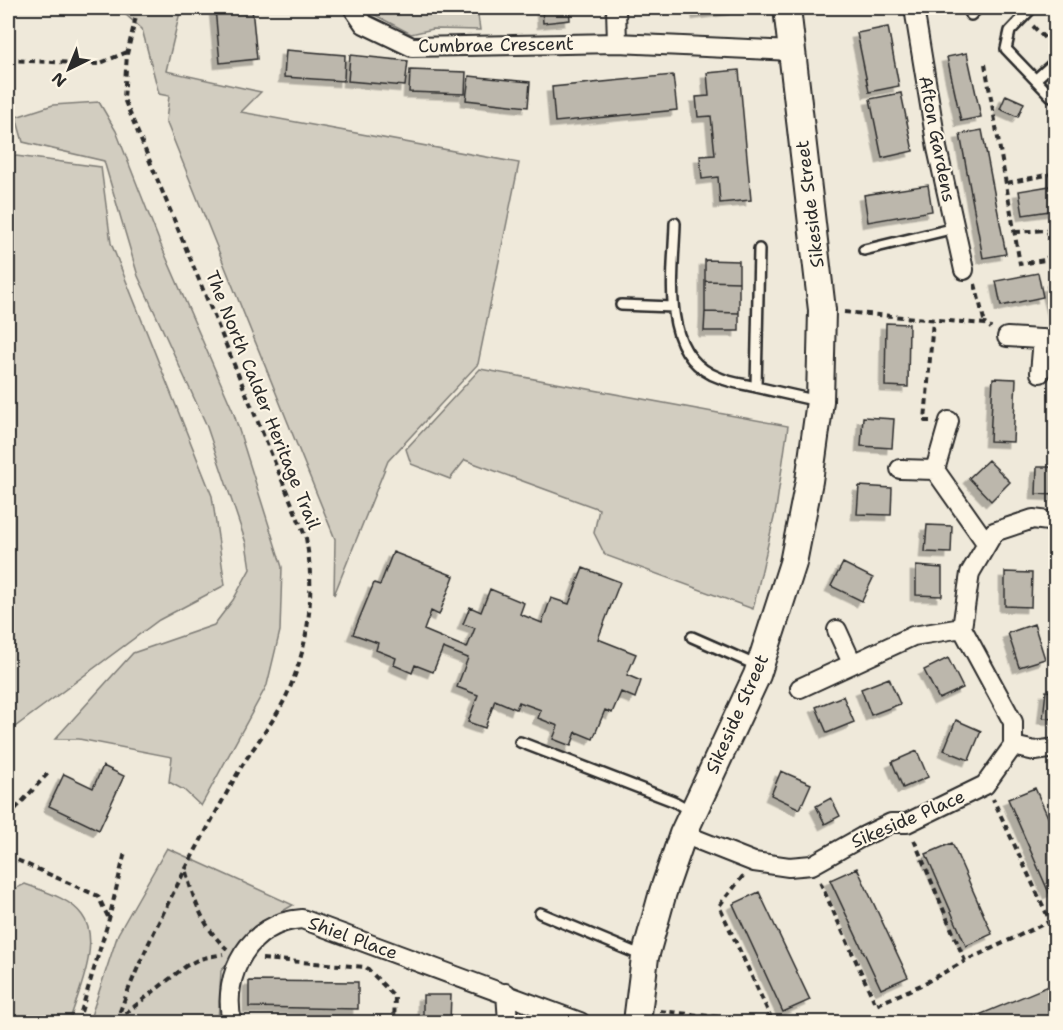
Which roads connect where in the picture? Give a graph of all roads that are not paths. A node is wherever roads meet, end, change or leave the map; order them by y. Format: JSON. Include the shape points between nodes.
{"nodes":[{"id":1,"x":353,"y":8,"type":"edge"},
{"id":2,"x":616,"y":8,"type":"edge"},
{"id":3,"x":787,"y":8,"type":"edge"},
{"id":4,"x":914,"y":8,"type":"edge"},
{"id":5,"x":1032,"y":8,"type":"edge"},
{"id":6,"x":617,"y":43,"type":"junction"},
{"id":7,"x":792,"y":51,"type":"junction"},
{"id":8,"x":1056,"y":61,"type":"edge"},
{"id":9,"x":1036,"y":79,"type":"junction"},
{"id":10,"x":1051,"y":96,"type":"dead end"},
{"id":11,"x":675,"y":223,"type":"dead end"},
{"id":12,"x":955,"y":228,"type":"junction"},
{"id":13,"x":759,"y":249,"type":"dead end"},
{"id":14,"x":864,"y":250,"type":"dead end"},
{"id":15,"x":964,"y":270,"type":"road end"},
{"id":16,"x":621,"y":305,"type":"dead end"},
{"id":17,"x":673,"y":307,"type":"junction"},
{"id":18,"x":1007,"y":337,"type":"road end"},
{"id":19,"x":1049,"y":340,"type":"edge"},
{"id":20,"x":1040,"y":373,"type":"dead end"},
{"id":21,"x":756,"y":387,"type":"junction"},
{"id":22,"x":820,"y":401,"type":"junction"},
{"id":23,"x":949,"y":421,"type":"road end"},
{"id":24,"x":900,"y":469,"type":"dead end"},
{"id":25,"x":935,"y":470,"type":"junction"},
{"id":26,"x":1056,"y":522,"type":"edge"},
{"id":27,"x":987,"y":544,"type":"junction"},
{"id":28,"x":962,"y":628,"type":"junction"},
{"id":29,"x":837,"y":630,"type":"dead end"},
{"id":30,"x":692,"y":637,"type":"dead end"},
{"id":31,"x":852,"y":663,"type":"junction"},
{"id":32,"x":760,"y":667,"type":"junction"},
{"id":33,"x":800,"y":688,"type":"dead end"},
{"id":34,"x":520,"y":742,"type":"dead end"},
{"id":35,"x":1013,"y":746,"type":"junction"},
{"id":36,"x":1056,"y":748,"type":"edge"},
{"id":37,"x":688,"y":823,"type":"junction"},
{"id":38,"x":540,"y":913,"type":"dead end"},
{"id":39,"x":645,"y":957,"type":"junction"},
{"id":40,"x":506,"y":993,"type":"junction"},
{"id":41,"x":637,"y":1015,"type":"edge"},
{"id":42,"x":232,"y":1023,"type":"edge"},
{"id":43,"x":508,"y":1023,"type":"edge"},
{"id":44,"x":580,"y":1023,"type":"edge"}],
"edges":[{"from":1,"to":6,"type":"street","name":"Cumbrae Crescent","via":[[364,24],[412,47]]},
{"from":2,"to":6,"type":"street"},
{"from":3,"to":7,"type":"street","name":"Sikeside Street"},
{"from":4,"to":12,"type":"street","name":"Afton Gardens","via":[[937,148]]},
{"from":5,"to":9,"type":"lane","via":[[1010,31],[1006,49]]},
{"from":6,"to":7,"type":"street","name":"Cumbrae Crescent"},
{"from":7,"to":22,"type":"street","name":"Sikeside Street","via":[[822,310]]},
{"from":8,"to":9,"type":"lane"},
{"from":9,"to":10,"type":"lane"},
{"from":11,"to":17,"type":"lane"},
{"from":12,"to":14,"type":"lane"},
{"from":12,"to":15,"type":"street","name":"Afton Gardens"},
{"from":13,"to":21,"type":"lane"},
{"from":16,"to":17,"type":"lane"},
{"from":17,"to":21,"type":"lane","via":[[676,330],[688,354],[701,367],[719,378]]},
{"from":18,"to":19,"type":"street"},
{"from":19,"to":20,"type":"street"},
{"from":21,"to":22,"type":"lane"},
{"from":22,"to":32,"type":"street","name":"Sikeside Street","via":[[793,563]]},
{"from":23,"to":25,"type":"street"},
{"from":24,"to":25,"type":"street"},
{"from":25,"to":27,"type":"street"},
{"from":26,"to":27,"type":"street","via":[[1033,519],[994,532]]},
{"from":27,"to":28,"type":"street","via":[[970,573]]},
{"from":28,"to":31,"type":"street","via":[[913,636]]},
{"from":28,"to":35,"type":"street","via":[[1013,722]]},
{"from":29,"to":31,"type":"street"},
{"from":30,"to":32,"type":"lane"},
{"from":31,"to":33,"type":"street"},
{"from":32,"to":37,"type":"street","name":"Sikeside Street"},
{"from":34,"to":37,"type":"lane","via":[[673,801]]},
{"from":35,"to":36,"type":"street","via":[[1035,751]]},
{"from":35,"to":37,"type":"street","name":"Sikeside Place","via":[[985,785],[907,823],[891,823],[812,865],[789,867],[754,862]]},
{"from":37,"to":39,"type":"street","name":"Sikeside Street"},
{"from":38,"to":39,"type":"lane"},
{"from":39,"to":41,"type":"street","name":"Sikeside Street"},
{"from":40,"to":42,"type":"street","name":"Shiel Place","via":[[302,919],[285,920],[260,934],[240,958],[233,972]]},
{"from":40,"to":43,"type":"street"},
{"from":40,"to":44,"type":"street","name":"Shiel Place"}]}
